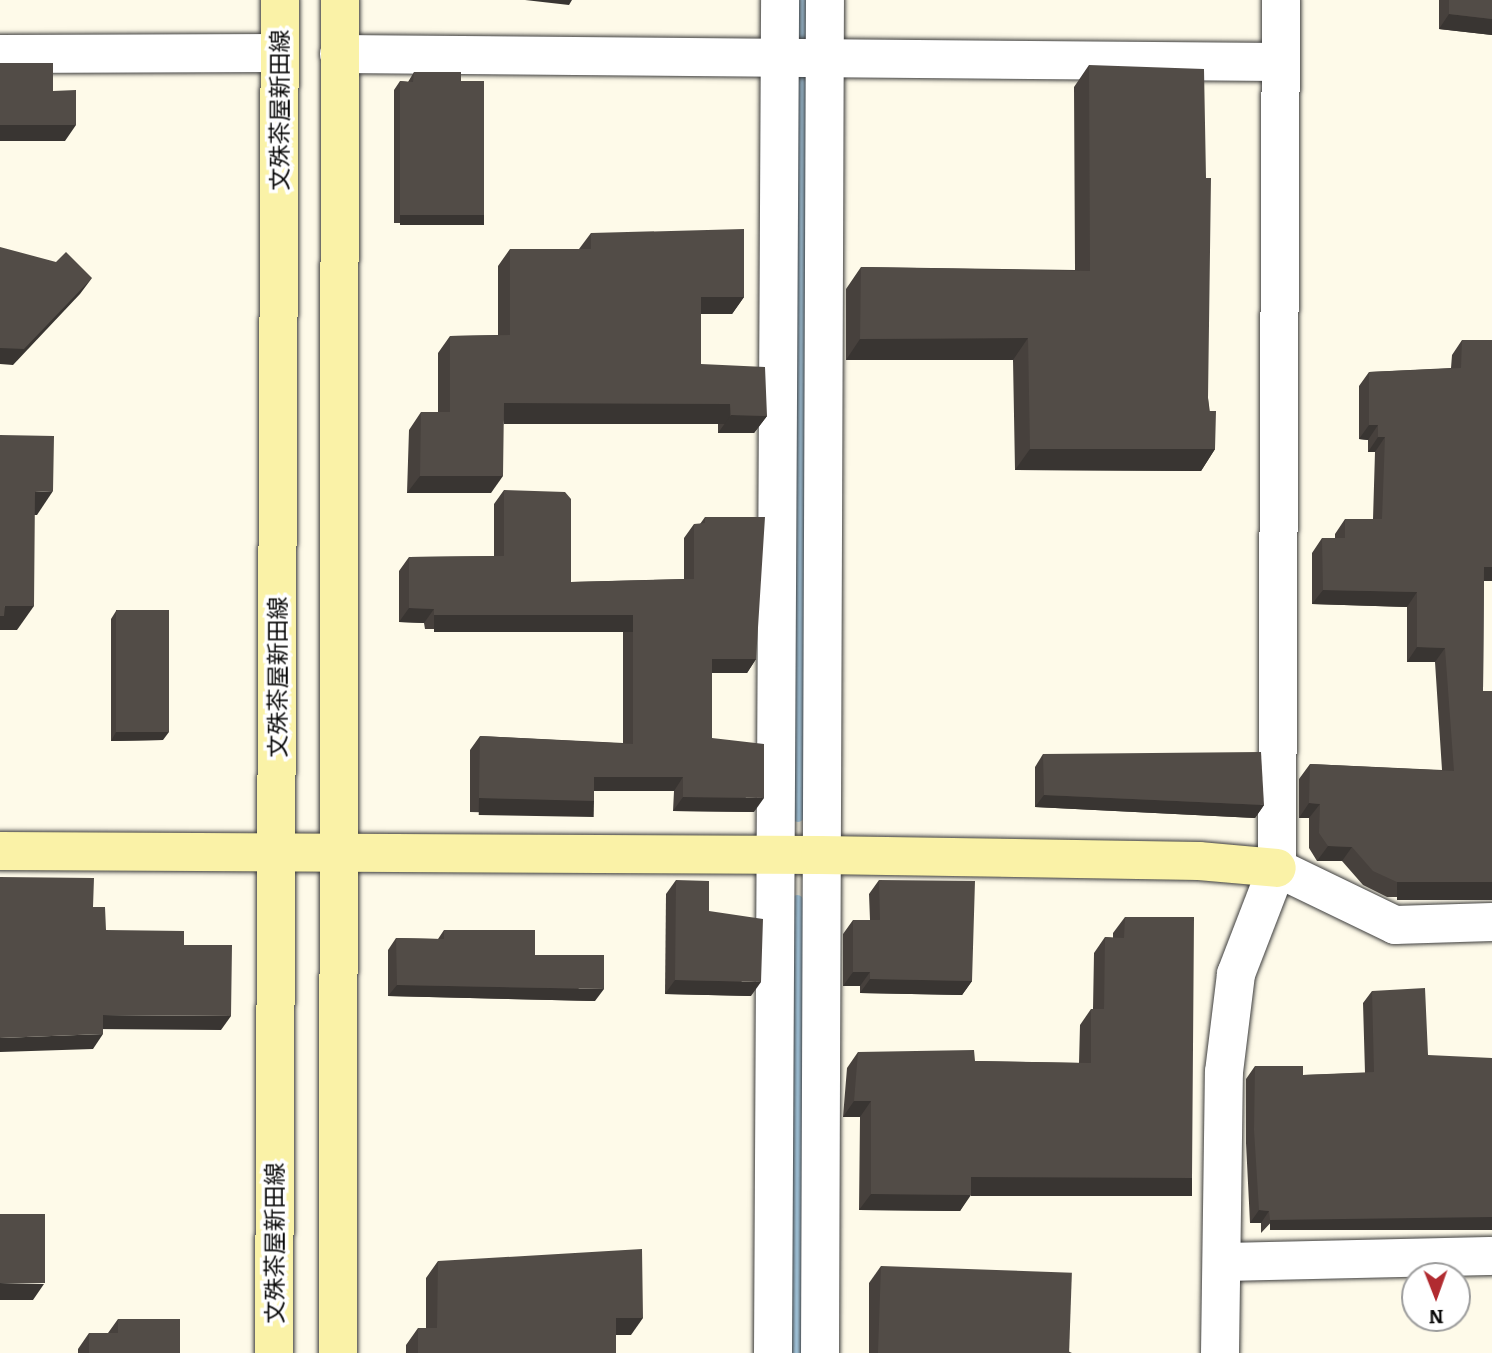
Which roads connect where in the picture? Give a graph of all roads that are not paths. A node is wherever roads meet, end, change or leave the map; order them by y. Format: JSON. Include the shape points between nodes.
{"nodes":[{"id":1,"x":280,"y":0,"type":"edge"},
{"id":2,"x":340,"y":0,"type":"edge"},
{"id":3,"x":780,"y":0,"type":"edge"},
{"id":4,"x":825,"y":0,"type":"edge"},
{"id":5,"x":1281,"y":0,"type":"edge"},
{"id":6,"x":280,"y":52,"type":"junction"},
{"id":7,"x":0,"y":54,"type":"edge"},
{"id":8,"x":339,"y":54,"type":"junction"},
{"id":9,"x":780,"y":60,"type":"junction"},
{"id":10,"x":825,"y":61,"type":"junction"},
{"id":11,"x":1278,"y":62,"type":"junction"},
{"id":12,"x":338,"y":849,"type":"junction"},
{"id":13,"x":0,"y":851,"type":"edge"},
{"id":14,"x":277,"y":851,"type":"junction"},
{"id":15,"x":820,"y":855,"type":"junction"},
{"id":16,"x":776,"y":856,"type":"junction"},
{"id":17,"x":1277,"y":869,"type":"junction"},
{"id":18,"x":1492,"y":922,"type":"edge"},
{"id":19,"x":1492,"y":1256,"type":"edge"},
{"id":20,"x":1222,"y":1262,"type":"junction"},
{"id":21,"x":274,"y":1353,"type":"edge"},
{"id":22,"x":338,"y":1353,"type":"edge"},
{"id":23,"x":773,"y":1353,"type":"edge"},
{"id":24,"x":820,"y":1353,"type":"edge"},
{"id":25,"x":1220,"y":1353,"type":"edge"}],
"edges":[{"from":1,"to":6,"type":"main road","name":"文殊茶屋新田線"},
{"from":2,"to":8,"type":"main road"},
{"from":3,"to":9,"type":"street"},
{"from":4,"to":10,"type":"street"},
{"from":5,"to":11,"type":"street"},
{"from":6,"to":7,"type":"street"},
{"from":6,"to":14,"type":"main road","name":"文殊茶屋新田線"},
{"from":8,"to":9,"type":"street"},
{"from":8,"to":12,"type":"main road"},
{"from":9,"to":10,"type":"street"},
{"from":9,"to":16,"type":"street"},
{"from":10,"to":11,"type":"street"},
{"from":10,"to":15,"type":"street"},
{"from":11,"to":17,"type":"street"},
{"from":12,"to":14,"type":"main road"},
{"from":12,"to":16,"type":"main road"},
{"from":12,"to":22,"type":"main road"},
{"from":13,"to":14,"type":"main road"},
{"from":14,"to":21,"type":"main road","name":"文殊茶屋新田線"},
{"from":15,"to":16,"type":"main road"},
{"from":15,"to":17,"type":"main road","via":[[1199,860]]},
{"from":15,"to":24,"type":"street"},
{"from":16,"to":23,"type":"street"},
{"from":17,"to":18,"type":"street","via":[[1395,925]]},
{"from":17,"to":20,"type":"street","via":[[1236,974],[1224,1072]]},
{"from":19,"to":20,"type":"street"},
{"from":20,"to":25,"type":"street"}]}
